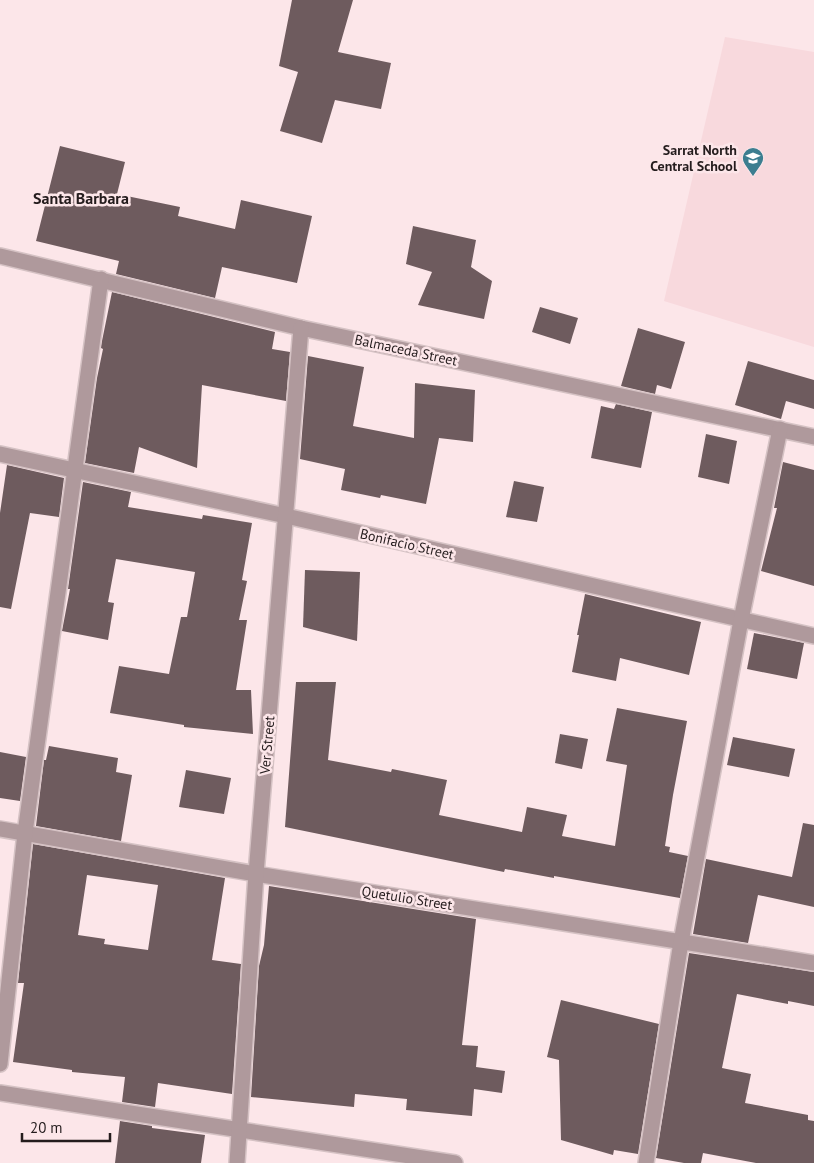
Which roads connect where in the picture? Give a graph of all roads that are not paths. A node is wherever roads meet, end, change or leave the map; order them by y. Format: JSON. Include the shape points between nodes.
{"nodes":[{"id":1,"x":0,"y":256,"type":"edge"},
{"id":2,"x":101,"y":279,"type":"junction"},
{"id":3,"x":301,"y":328,"type":"junction"},
{"id":4,"x":780,"y":429,"type":"junction"},
{"id":5,"x":814,"y":436,"type":"edge"},
{"id":6,"x":0,"y":454,"type":"edge"},
{"id":7,"x":74,"y":469,"type":"junction"},
{"id":8,"x":286,"y":516,"type":"junction"},
{"id":9,"x":741,"y":620,"type":"junction"},
{"id":10,"x":814,"y":636,"type":"edge"},
{"id":11,"x":0,"y":829,"type":"edge"},
{"id":12,"x":25,"y":833,"type":"junction"},
{"id":13,"x":256,"y":874,"type":"junction"},
{"id":14,"x":680,"y":942,"type":"junction"},
{"id":15,"x":814,"y":963,"type":"edge"},
{"id":16,"x":0,"y":1064,"type":"edge"},
{"id":17,"x":0,"y":1093,"type":"edge"},
{"id":18,"x":239,"y":1129,"type":"junction"},
{"id":19,"x":237,"y":1163,"type":"edge"},
{"id":20,"x":455,"y":1163,"type":"edge"},
{"id":21,"x":646,"y":1163,"type":"edge"}],
"edges":[{"from":1,"to":2,"type":"street","name":"Balmaceda Street"},
{"from":2,"to":3,"type":"street","name":"Balmaceda Street"},
{"from":2,"to":7,"type":"street"},
{"from":3,"to":4,"type":"street","name":"Balmaceda Street"},
{"from":3,"to":8,"type":"street","name":"Ver Street"},
{"from":4,"to":5,"type":"street","name":"Balmaceda Street"},
{"from":4,"to":9,"type":"street"},
{"from":6,"to":7,"type":"street","name":"Bonifacio Street"},
{"from":7,"to":8,"type":"street","name":"Bonifacio Street"},
{"from":7,"to":12,"type":"street"},
{"from":8,"to":9,"type":"street","name":"Bonifacio Street"},
{"from":8,"to":13,"type":"street","name":"Ver Street"},
{"from":9,"to":10,"type":"street","name":"Bonifacio Street"},
{"from":9,"to":14,"type":"street"},
{"from":11,"to":12,"type":"street","name":"Quetulio Street"},
{"from":12,"to":13,"type":"street","name":"Quetulio Street"},
{"from":12,"to":16,"type":"street"},
{"from":13,"to":14,"type":"street","name":"Quetulio Street"},
{"from":13,"to":18,"type":"street","name":"Ver Street"},
{"from":14,"to":15,"type":"street","name":"Quetulio Street"},
{"from":14,"to":21,"type":"street"},
{"from":17,"to":18,"type":"street"},
{"from":18,"to":19,"type":"street","name":"Ver Street"},
{"from":18,"to":20,"type":"street"}]}
